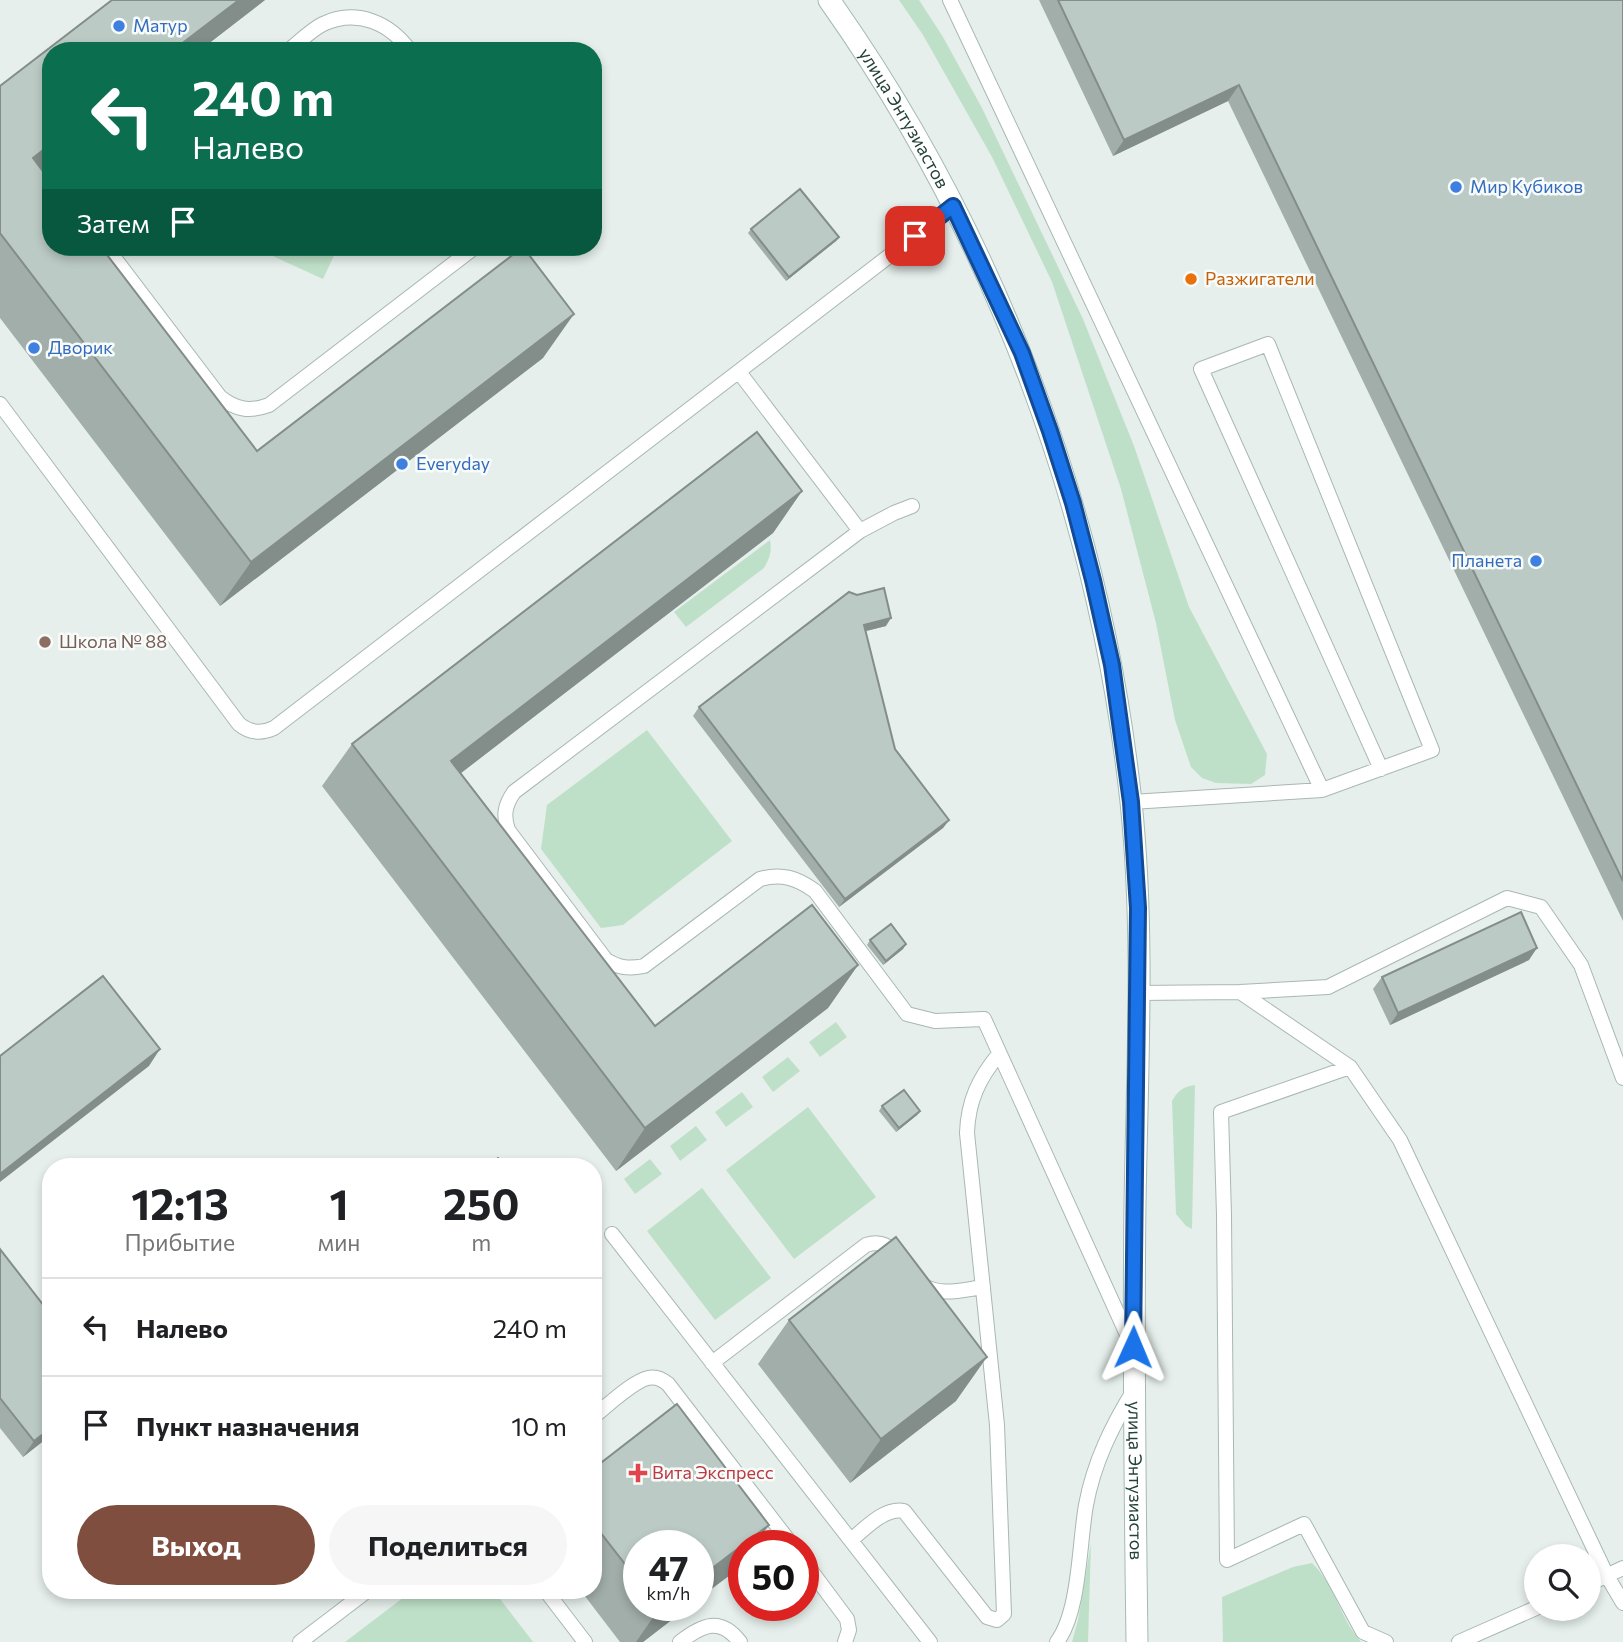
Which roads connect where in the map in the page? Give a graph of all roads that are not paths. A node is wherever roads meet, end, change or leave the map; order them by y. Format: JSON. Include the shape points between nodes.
{"nodes":[{"id":1,"x":829,"y":0,"type":"edge"},
{"id":2,"x":950,"y":0,"type":"edge"},
{"id":3,"x":300,"y":42,"type":"edge"},
{"id":4,"x":403,"y":42,"type":"edge"},
{"id":5,"x":953,"y":206,"type":"junction"},
{"id":6,"x":113,"y":256,"type":"edge"},
{"id":7,"x":463,"y":256,"type":"edge"},
{"id":8,"x":738,"y":372,"type":"junction"},
{"id":9,"x":0,"y":404,"type":"edge"},
{"id":10,"x":912,"y":506,"type":"dead end"},
{"id":11,"x":860,"y":531,"type":"junction"},
{"id":12,"x":1381,"y":769,"type":"junction"},
{"id":13,"x":1322,"y":790,"type":"junction"},
{"id":14,"x":1131,"y":802,"type":"junction"},
{"id":15,"x":1240,"y":992,"type":"junction"},
{"id":16,"x":1138,"y":993,"type":"junction"},
{"id":17,"x":999,"y":1054,"type":"junction"},
{"id":18,"x":1350,"y":1068,"type":"junction"},
{"id":19,"x":1623,"y":1078,"type":"edge"},
{"id":20,"x":612,"y":1234,"type":"dead end"},
{"id":21,"x":983,"y":1287,"type":"junction"},
{"id":22,"x":1133,"y":1347,"type":"junction"},
{"id":23,"x":712,"y":1363,"type":"junction"},
{"id":24,"x":1134,"y":1390,"type":"junction"},
{"id":25,"x":602,"y":1410,"type":"edge"},
{"id":26,"x":780,"y":1530,"type":"edge"},
{"id":27,"x":851,"y":1540,"type":"junction"},
{"id":28,"x":1623,"y":1569,"type":"edge"},
{"id":29,"x":1608,"y":1576,"type":"junction"},
{"id":30,"x":1601,"y":1579,"type":"edge"},
{"id":31,"x":819,"y":1581,"type":"edge"},
{"id":32,"x":356,"y":1599,"type":"edge"},
{"id":33,"x":552,"y":1599,"type":"edge"},
{"id":34,"x":1623,"y":1603,"type":"edge"},
{"id":35,"x":1524,"y":1613,"type":"edge"},
{"id":36,"x":300,"y":1642,"type":"edge"},
{"id":37,"x":585,"y":1642,"type":"edge"},
{"id":38,"x":680,"y":1642,"type":"edge"},
{"id":39,"x":740,"y":1642,"type":"edge"},
{"id":40,"x":845,"y":1642,"type":"edge"},
{"id":41,"x":930,"y":1642,"type":"edge"},
{"id":42,"x":1056,"y":1642,"type":"edge"},
{"id":43,"x":1137,"y":1642,"type":"edge"},
{"id":44,"x":1386,"y":1642,"type":"edge"},
{"id":45,"x":1459,"y":1642,"type":"edge"}],
"edges":[{"from":1,"to":5,"type":"main road","name":"улица Энтузиастов","via":[[900,111]]},
{"from":2,"to":13,"type":"lane"},
{"from":3,"to":4,"type":"lane","via":[[323,24],[355,18],[386,26]]},
{"from":5,"to":8,"type":"lane"},
{"from":5,"to":14,"type":"main road","name":"улица Энтузиастов","via":[[1022,353],[1073,503],[1112,665]]},
{"from":6,"to":7,"type":"lane","via":[[220,397],[241,409],[254,410],[269,405]]},
{"from":8,"to":9,"type":"lane","via":[[265,732],[239,724]]},
{"from":8,"to":11,"type":"lane"},
{"from":10,"to":11,"type":"lane"},
{"from":11,"to":17,"type":"lane","via":[[514,792],[505,821],[613,965],[644,966],[760,879],[792,877],[815,891],[907,1014],[934,1021],[984,1019]]},
{"from":12,"to":12,"type":"lane","via":[[1432,750],[1268,344],[1201,369]]},
{"from":12,"to":13,"type":"lane"},
{"from":13,"to":14,"type":"lane"},
{"from":14,"to":16,"type":"main road","name":"улица Энтузиастов"},
{"from":15,"to":16,"type":"lane"},
{"from":15,"to":18,"type":"lane"},
{"from":15,"to":19,"type":"lane","via":[[1328,987],[1507,898],[1541,907],[1581,965]]},
{"from":16,"to":22,"type":"main road","name":"улица Энтузиастов"},
{"from":17,"to":21,"type":"lane","via":[[977,1085],[968,1116]]},
{"from":17,"to":22,"type":"lane"},
{"from":18,"to":29,"type":"lane","via":[[1400,1140]]},
{"from":18,"to":44,"type":"lane","via":[[1221,1112],[1227,1560],[1304,1524],[1363,1632]]},
{"from":20,"to":23,"type":"lane"},
{"from":21,"to":23,"type":"lane","via":[[933,1291],[917,1281],[892,1248],[872,1243]]},
{"from":21,"to":27,"type":"lane","via":[[997,1425],[1004,1614],[997,1620],[987,1617],[904,1511],[887,1513]]},
{"from":22,"to":24,"type":"main road","name":"улица Энтузиастов"},
{"from":23,"to":27,"type":"lane"},
{"from":24,"to":42,"type":"lane","via":[[1112,1426],[1093,1477],[1070,1617]]},
{"from":24,"to":43,"type":"main road","name":"улица Энтузиастов"},
{"from":25,"to":26,"type":"lane","via":[[641,1380],[662,1379]]},
{"from":27,"to":41,"type":"lane"},
{"from":28,"to":29,"type":"lane"},
{"from":29,"to":30,"type":"lane"},
{"from":29,"to":34,"type":"lane"},
{"from":31,"to":40,"type":"lane","via":[[847,1619]]},
{"from":32,"to":36,"type":"lane"},
{"from":33,"to":37,"type":"lane"},
{"from":35,"to":45,"type":"lane"},
{"from":38,"to":39,"type":"lane","via":[[695,1630],[716,1626],[733,1633]]}]}
